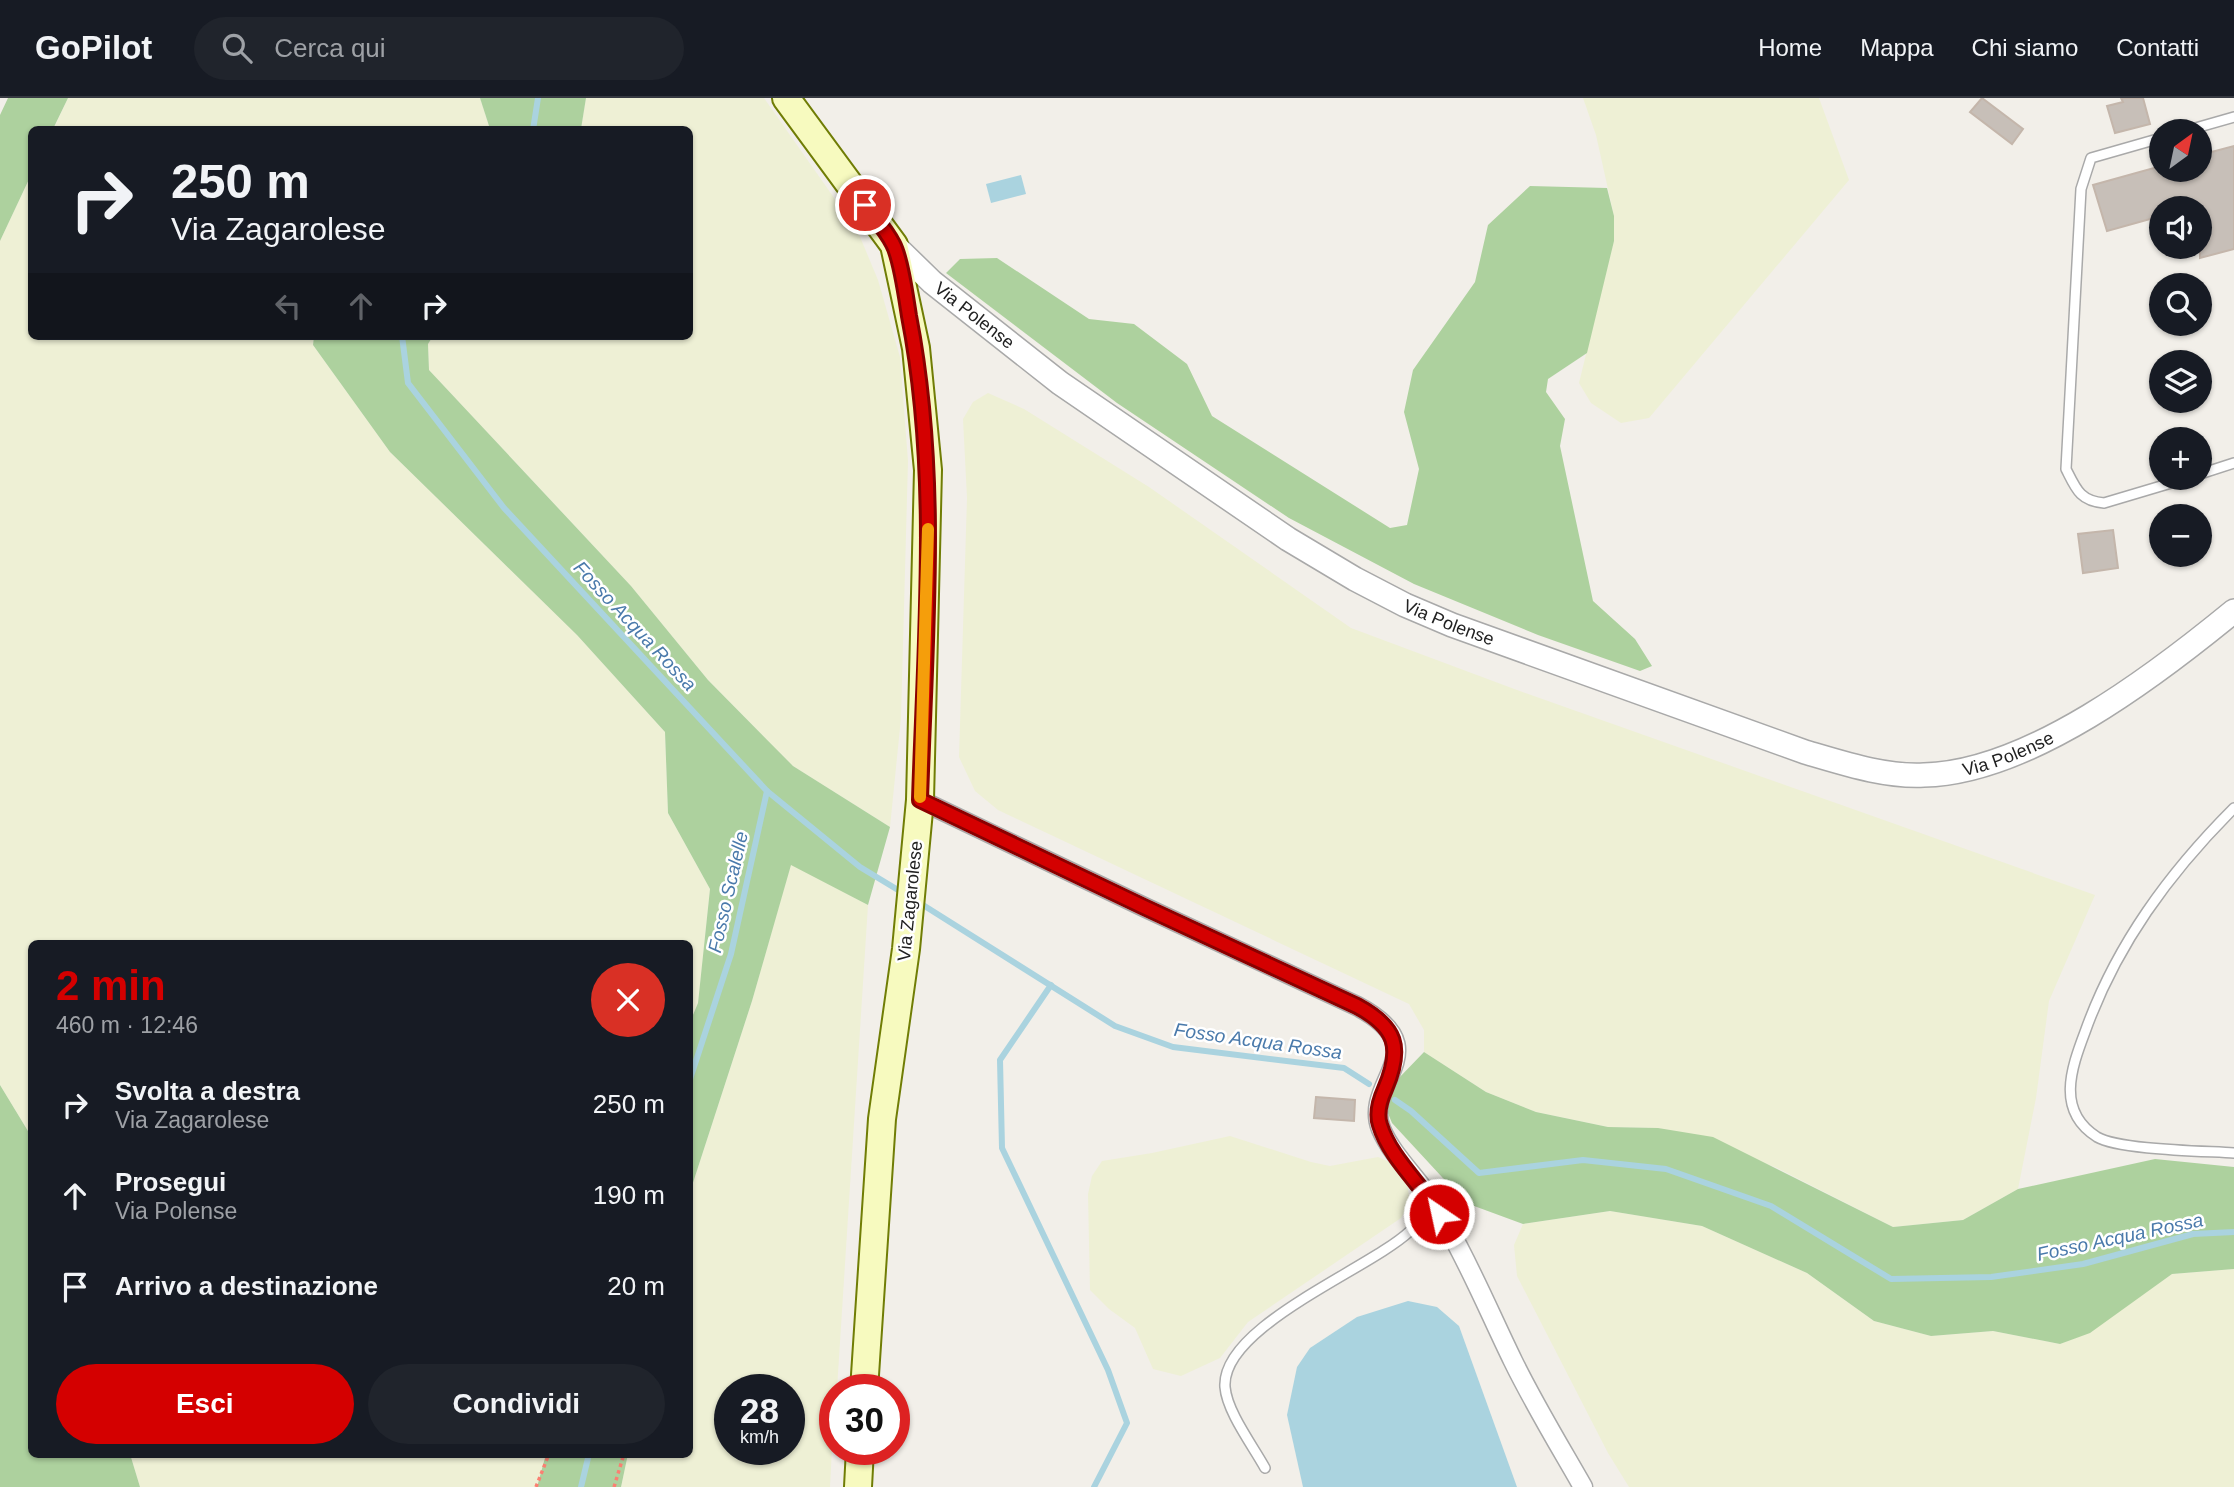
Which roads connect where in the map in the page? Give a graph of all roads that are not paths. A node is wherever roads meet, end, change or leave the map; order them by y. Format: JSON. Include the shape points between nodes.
{"nodes":[{"id":1,"x":786,"y":98,"type":"edge"},
{"id":2,"x":2234,"y":117,"type":"edge"},
{"id":3,"x":2212,"y":123,"type":"edge"},
{"id":4,"x":2149,"y":141,"type":"edge"},
{"id":5,"x":894,"y":245,"type":"junction"},
{"id":6,"x":2234,"y":463,"type":"edge"},
{"id":7,"x":2212,"y":470,"type":"edge"},
{"id":8,"x":2149,"y":490,"type":"edge"},
{"id":9,"x":2234,"y":611,"type":"edge"},
{"id":10,"x":920,"y":800,"type":"junction"},
{"id":11,"x":2234,"y":808,"type":"edge"},
{"id":12,"x":2234,"y":1153,"type":"edge"},
{"id":13,"x":1431,"y":1200,"type":"junction"},
{"id":14,"x":865,"y":1374,"type":"edge"},
{"id":15,"x":859,"y":1465,"type":"edge"},
{"id":16,"x":1265,"y":1468,"type":"dead end"},
{"id":17,"x":858,"y":1487,"type":"edge"},
{"id":18,"x":1583,"y":1487,"type":"edge"}],
"edges":[{"from":1,"to":5,"type":"main road","name":"Via Polense"},
{"from":2,"to":3,"type":"lane"},
{"from":4,"to":8,"type":"lane","via":[[2091,158],[2081,189],[2066,470],[2078,492],[2090,502],[2104,503]]},
{"from":5,"to":9,"type":"street","name":"Via Polense","via":[[932,282],[1060,383],[1354,579],[1471,632],[1844,764],[1924,776],[2014,754],[2099,709]]},
{"from":5,"to":10,"type":"main road","name":"Via Zagarolese","via":[[916,348],[928,470]]},
{"from":6,"to":7,"type":"lane"},
{"from":10,"to":13,"type":"street","via":[[1380,1020],[1395,1044],[1392,1071],[1379,1108],[1380,1124]]},
{"from":10,"to":14,"type":"main road","name":"Via Zagarolese","via":[[906,949],[882,1119]]},
{"from":11,"to":12,"type":"lane","via":[[2161,891],[2126,942],[2089,1019],[2069,1091],[2080,1120],[2108,1142]]},
{"from":13,"to":16,"type":"lane","via":[[1400,1239],[1301,1301],[1240,1349],[1229,1364],[1227,1398]]},
{"from":13,"to":18,"type":"street","via":[[1528,1391]]},
{"from":15,"to":17,"type":"main road"}]}
